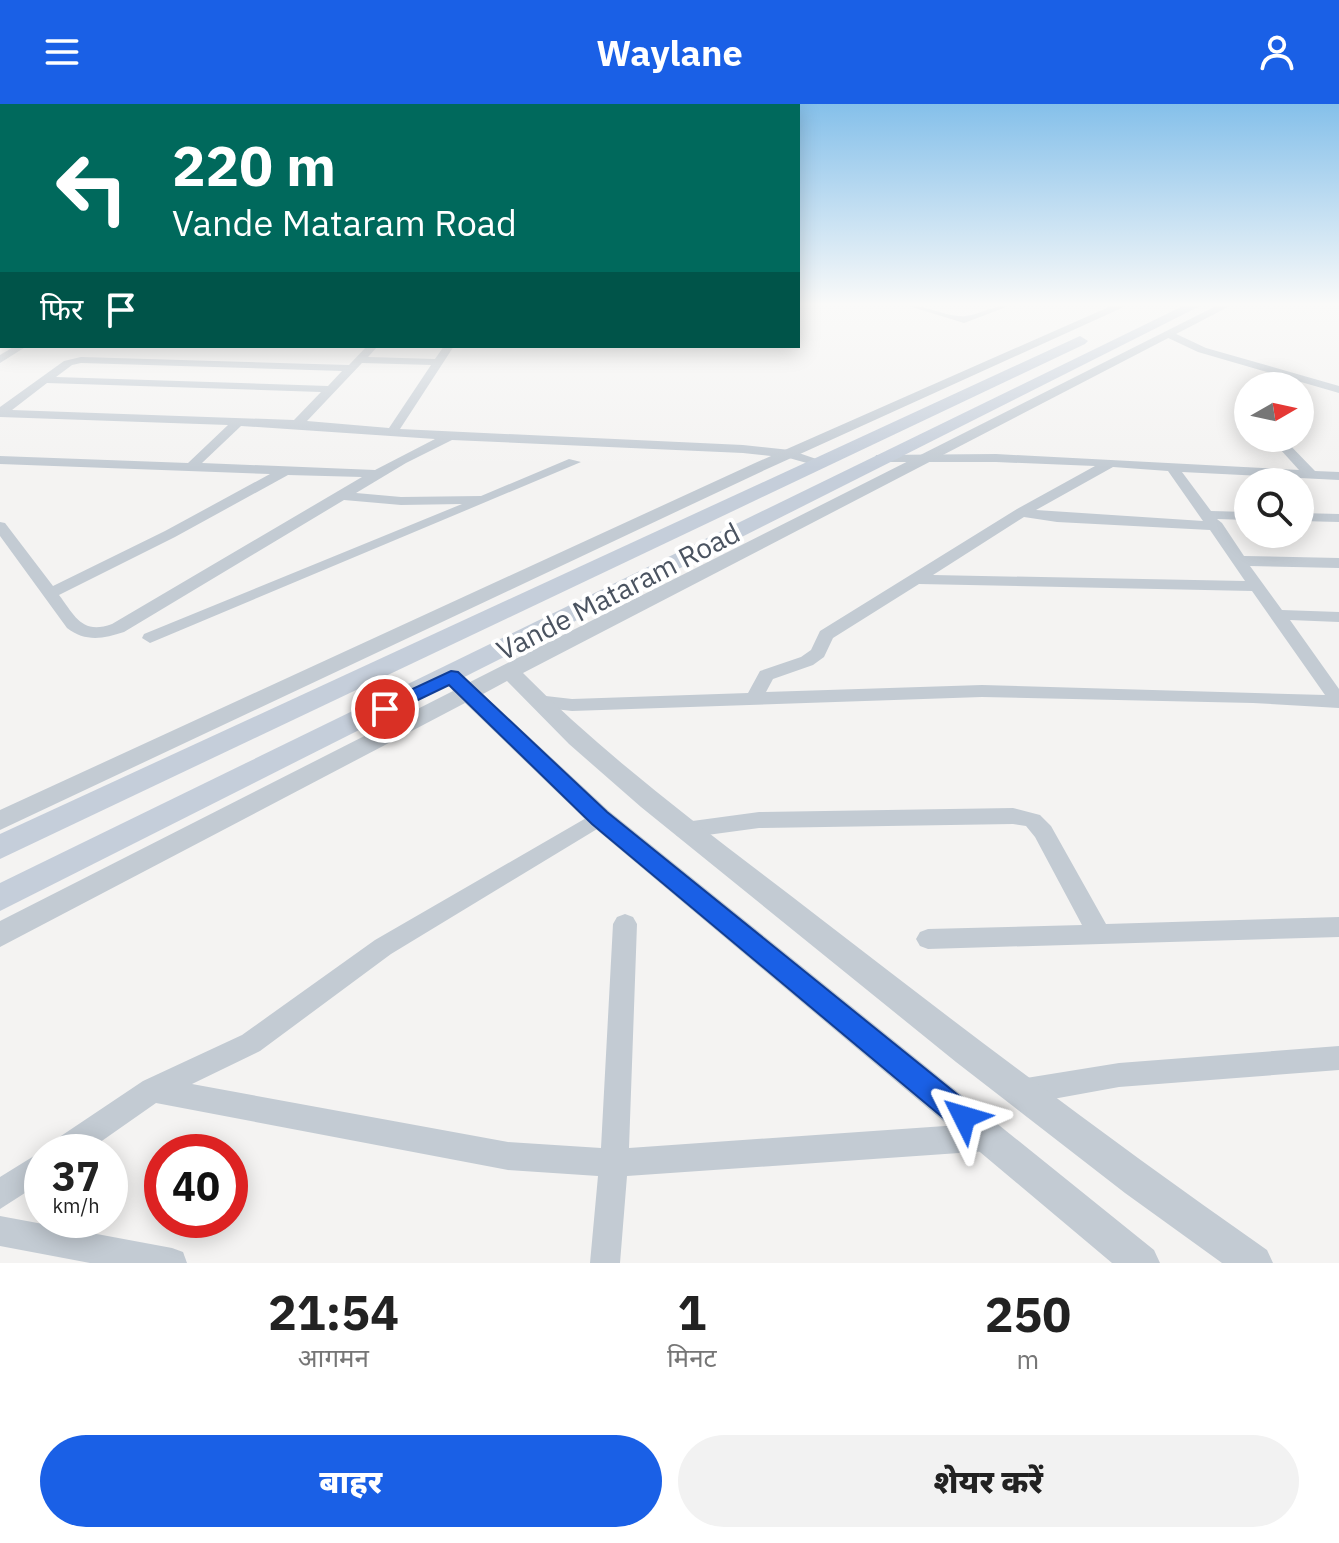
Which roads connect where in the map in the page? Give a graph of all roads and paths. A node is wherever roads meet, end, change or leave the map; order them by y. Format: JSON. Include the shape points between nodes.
{"nodes":[{"id":1,"x":81,"y":360,"type":"edge"},
{"id":2,"x":87,"y":360,"type":"edge"},
{"id":3,"x":359,"y":360,"type":"edge"},
{"id":4,"x":999,"y":360,"type":"edge"},
{"id":5,"x":1040,"y":360,"type":"edge"},
{"id":6,"x":1082,"y":360,"type":"edge"},
{"id":7,"x":1118,"y":360,"type":"edge"},
{"id":8,"x":1237,"y":360,"type":"edge"},
{"id":9,"x":1267,"y":360,"type":"edge"},
{"id":10,"x":440,"y":362,"type":"joint"},
{"id":11,"x":355,"y":364,"type":"junction"},
{"id":12,"x":1339,"y":379,"type":"edge"},
{"id":13,"x":44,"y":380,"type":"junction"},
{"id":14,"x":329,"y":389,"type":"junction"},
{"id":15,"x":1339,"y":390,"type":"edge"},
{"id":16,"x":0,"y":413,"type":"edge"},
{"id":17,"x":18,"y":414,"type":"junction"},
{"id":18,"x":238,"y":422,"type":"junction"},
{"id":19,"x":297,"y":424,"type":"junction"},
{"id":20,"x":0,"y":426,"type":"edge"},
{"id":21,"x":394,"y":429,"type":"junction"},
{"id":22,"x":451,"y":436,"type":"junction"},
{"id":23,"x":1289,"y":452,"type":"edge"},
{"id":24,"x":790,"y":454,"type":"junction"},
{"id":25,"x":935,"y":456,"type":"junction"},
{"id":26,"x":881,"y":458,"type":"junction"},
{"id":27,"x":0,"y":460,"type":"edge"},
{"id":28,"x":574,"y":462,"type":"dead end"},
{"id":29,"x":821,"y":463,"type":"junction"},
{"id":30,"x":1111,"y":463,"type":"junction"},
{"id":31,"x":190,"y":468,"type":"junction"},
{"id":32,"x":1173,"y":468,"type":"junction"},
{"id":33,"x":1304,"y":468,"type":"edge"},
{"id":34,"x":285,"y":471,"type":"junction"},
{"id":35,"x":1234,"y":471,"type":"edge"},
{"id":36,"x":380,"y":474,"type":"junction"},
{"id":37,"x":1314,"y":475,"type":"edge"},
{"id":38,"x":1339,"y":476,"type":"edge"},
{"id":39,"x":345,"y":496,"type":"junction"},
{"id":40,"x":489,"y":499,"type":"junction"},
{"id":41,"x":1022,"y":512,"type":"junction"},
{"id":42,"x":1314,"y":517,"type":"edge"},
{"id":43,"x":1234,"y":518,"type":"edge"},
{"id":44,"x":1339,"y":518,"type":"edge"},
{"id":45,"x":1213,"y":520,"type":"junction"},
{"id":46,"x":0,"y":526,"type":"edge"},
{"id":47,"x":8,"y":549,"type":"edge"},
{"id":48,"x":1241,"y":561,"type":"junction"},
{"id":49,"x":1339,"y":563,"type":"edge"},
{"id":50,"x":916,"y":579,"type":"junction"},
{"id":51,"x":1258,"y":586,"type":"junction"},
{"id":52,"x":50,"y":593,"type":"junction"},
{"id":53,"x":1279,"y":615,"type":"junction"},
{"id":54,"x":1339,"y":617,"type":"edge"},
{"id":55,"x":150,"y":638,"type":"dead end"},
{"id":56,"x":510,"y":672,"type":"junction"},
{"id":57,"x":460,"y":684,"type":"junction"},
{"id":58,"x":754,"y":699,"type":"junction"},
{"id":59,"x":537,"y":701,"type":"junction"},
{"id":60,"x":1339,"y":702,"type":"edge"},
{"id":61,"x":600,"y":818,"type":"junction"},
{"id":62,"x":0,"y":821,"type":"edge"},
{"id":63,"x":685,"y":830,"type":"junction"},
{"id":64,"x":0,"y":847,"type":"edge"},
{"id":65,"x":0,"y":898,"type":"edge"},
{"id":66,"x":625,"y":924,"type":"dead end"},
{"id":67,"x":1339,"y":927,"type":"edge"},
{"id":68,"x":1099,"y":934,"type":"junction"},
{"id":69,"x":0,"y":935,"type":"edge"},
{"id":70,"x":928,"y":939,"type":"dead end"},
{"id":71,"x":1339,"y":1058,"type":"edge"},
{"id":72,"x":153,"y":1090,"type":"junction"},
{"id":73,"x":1019,"y":1092,"type":"junction"},
{"id":74,"x":88,"y":1134,"type":"edge"},
{"id":75,"x":988,"y":1137,"type":"junction"},
{"id":76,"x":614,"y":1163,"type":"junction"},
{"id":77,"x":24,"y":1177,"type":"edge"},
{"id":78,"x":0,"y":1194,"type":"edge"},
{"id":79,"x":0,"y":1231,"type":"edge"},
{"id":80,"x":172,"y":1263,"type":"edge"},
{"id":81,"x":605,"y":1263,"type":"edge"},
{"id":82,"x":1141,"y":1263,"type":"edge"},
{"id":83,"x":1254,"y":1263,"type":"edge"}],
"edges":[{"from":1,"to":13,"type":"street"},
{"from":2,"to":11,"type":"street"},
{"from":3,"to":11,"type":"street"},
{"from":4,"to":24,"type":"street"},
{"from":5,"to":29,"type":"main road","name":"Vande Mataram Road"},
{"from":6,"to":26,"type":"main road","name":"Vande Mataram Road"},
{"from":7,"to":25,"type":"street"},
{"from":8,"to":15,"type":"street"},
{"from":9,"to":12,"type":"street"},
{"from":10,"to":11,"type":"street"},
{"from":10,"to":21,"type":"street"},
{"from":11,"to":14,"type":"street"},
{"from":13,"to":14,"type":"street"},
{"from":13,"to":16,"type":"street"},
{"from":14,"to":19,"type":"street"},
{"from":16,"to":17,"type":"street"},
{"from":17,"to":18,"type":"street"},
{"from":17,"to":20,"type":"street"},
{"from":18,"to":19,"type":"street"},
{"from":18,"to":31,"type":"street"},
{"from":19,"to":21,"type":"street"},
{"from":21,"to":22,"type":"street"},
{"from":22,"to":24,"type":"street"},
{"from":22,"to":36,"type":"street"},
{"from":23,"to":33,"type":"street"},
{"from":24,"to":29,"type":"street"},
{"from":24,"to":62,"type":"street"},
{"from":25,"to":26,"type":"street"},
{"from":25,"to":30,"type":"street"},
{"from":25,"to":56,"type":"street"},
{"from":26,"to":57,"type":"main road","name":"Vande Mataram Road"},
{"from":27,"to":31,"type":"street"},
{"from":28,"to":40,"type":"street"},
{"from":29,"to":64,"type":"main road","name":"Vande Mataram Road"},
{"from":30,"to":32,"type":"street"},
{"from":30,"to":41,"type":"street"},
{"from":31,"to":34,"type":"street"},
{"from":32,"to":35,"type":"street"},
{"from":32,"to":45,"type":"street"},
{"from":34,"to":36,"type":"street"},
{"from":34,"to":52,"type":"street"},
{"from":36,"to":39,"type":"street"},
{"from":37,"to":38,"type":"street"},
{"from":39,"to":40,"type":"street"},
{"from":39,"to":52,"type":"street","via":[[101,635],[83,633]]},
{"from":40,"to":55,"type":"street"},
{"from":41,"to":45,"type":"street","via":[[1057,518]]},
{"from":41,"to":50,"type":"street"},
{"from":42,"to":44,"type":"street"},
{"from":43,"to":45,"type":"street"},
{"from":45,"to":48,"type":"street"},
{"from":46,"to":47,"type":"street"},
{"from":47,"to":52,"type":"street"},
{"from":48,"to":49,"type":"street"},
{"from":48,"to":51,"type":"street"},
{"from":50,"to":51,"type":"street"},
{"from":50,"to":58,"type":"street","via":[[826,635],[818,653],[807,661],[766,675]]},
{"from":51,"to":53,"type":"street"},
{"from":53,"to":54,"type":"street"},
{"from":53,"to":60,"type":"street"},
{"from":56,"to":57,"type":"street"},
{"from":56,"to":59,"type":"street"},
{"from":57,"to":61,"type":"street"},
{"from":57,"to":65,"type":"main road","name":"Vande Mataram Road"},
{"from":57,"to":69,"type":"street"},
{"from":58,"to":59,"type":"street","via":[[572,705]]},
{"from":58,"to":60,"type":"street","via":[[982,691]]},
{"from":59,"to":63,"type":"street"},
{"from":61,"to":72,"type":"street","via":[[383,947],[251,1043]]},
{"from":61,"to":75,"type":"street"},
{"from":63,"to":68,"type":"street","via":[[759,820],[1033,820]]},
{"from":63,"to":73,"type":"street"},
{"from":66,"to":76,"type":"street"},
{"from":67,"to":68,"type":"street"},
{"from":68,"to":70,"type":"street"},
{"from":71,"to":73,"type":"street","via":[[1119,1075]]},
{"from":72,"to":74,"type":"street"},
{"from":72,"to":76,"type":"street","via":[[508,1156]]},
{"from":73,"to":83,"type":"street"},
{"from":75,"to":76,"type":"street"},
{"from":75,"to":82,"type":"street"},
{"from":76,"to":81,"type":"street"},
{"from":77,"to":78,"type":"street"},
{"from":79,"to":80,"type":"street"}]}
